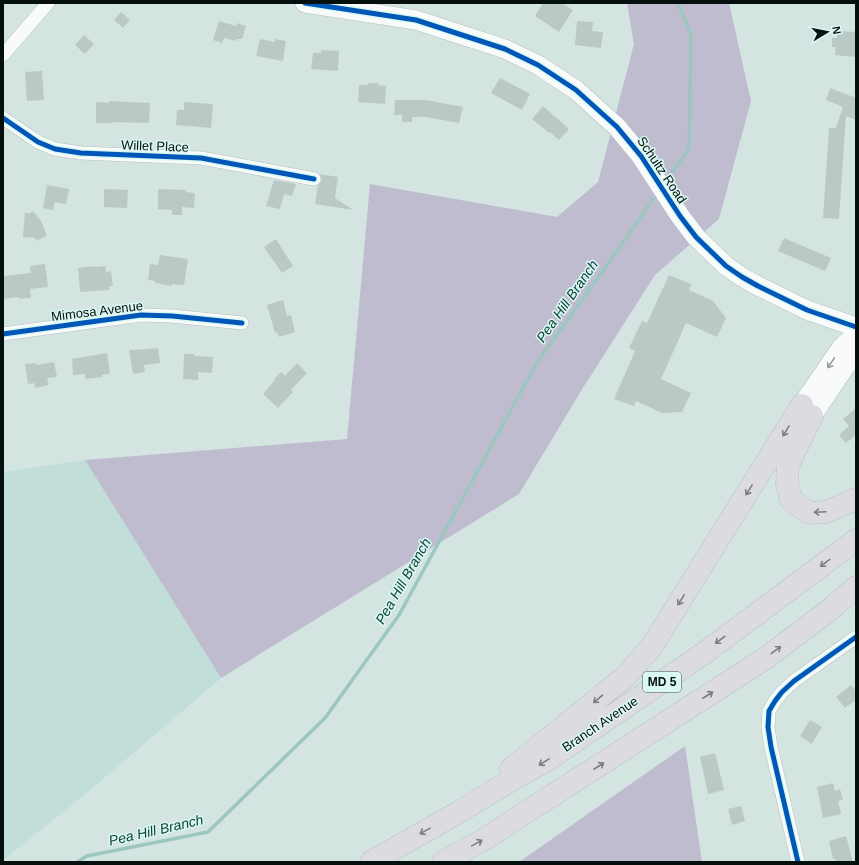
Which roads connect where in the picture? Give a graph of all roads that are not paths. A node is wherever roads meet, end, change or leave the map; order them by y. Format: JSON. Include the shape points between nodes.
{"nodes":[{"id":1,"x":48,"y":3,"type":"edge"},
{"id":2,"x":305,"y":3,"type":"edge"},
{"id":3,"x":3,"y":55,"type":"edge"},
{"id":4,"x":3,"y":118,"type":"edge"},
{"id":5,"x":314,"y":179,"type":"dead end"},
{"id":6,"x":242,"y":323,"type":"dead end"},
{"id":7,"x":856,"y":327,"type":"edge"},
{"id":8,"x":3,"y":334,"type":"edge"},
{"id":9,"x":856,"y":334,"type":"edge"},
{"id":10,"x":856,"y":345,"type":"edge"},
{"id":11,"x":807,"y":411,"type":"junction"},
{"id":12,"x":856,"y":499,"type":"edge"},
{"id":13,"x":856,"y":540,"type":"edge"},
{"id":14,"x":856,"y":588,"type":"edge"},
{"id":15,"x":856,"y":637,"type":"edge"},
{"id":16,"x":459,"y":812,"type":"junction"},
{"id":17,"x":371,"y":862,"type":"edge"},
{"id":18,"x":443,"y":862,"type":"edge"},
{"id":19,"x":798,"y":862,"type":"edge"}],
"edges":[{"from":1,"to":3,"type":"street"},
{"from":2,"to":7,"type":"street","name":"Schultz Road","via":[[416,20],[505,49],[538,65],[576,90],[618,127],[696,237],[726,266],[758,286],[807,310]]},
{"from":4,"to":5,"type":"street","name":"Willet Place","via":[[38,142],[55,149],[88,154],[201,158]]},
{"from":6,"to":8,"type":"street","name":"Mimosa Avenue","via":[[141,315]]},
{"from":9,"to":11,"type":"street","one_way":true,"via":[[841,348]]},
{"from":10,"to":11,"type":"street","via":[[853,355]]},
{"from":12,"to":11,"type":"highway","one_way":true,"via":[[826,512],[809,513],[791,500],[787,484],[788,465]]},
{"from":11,"to":16,"type":"highway","one_way":true,"via":[[652,646],[626,676]]},
{"from":13,"to":16,"type":"highway","name":"Branch Avenue","number":"MD 5","one_way":true,"via":[[675,673],[546,762]]},
{"from":18,"to":14,"type":"highway","number":"MD 5","one_way":true,"via":[[483,840],[766,658]]},
{"from":15,"to":19,"type":"street","via":[[782,692],[771,706],[768,716],[769,733]]},
{"from":16,"to":17,"type":"highway","name":"Branch Avenue","number":"MD 5","one_way":true}]}
